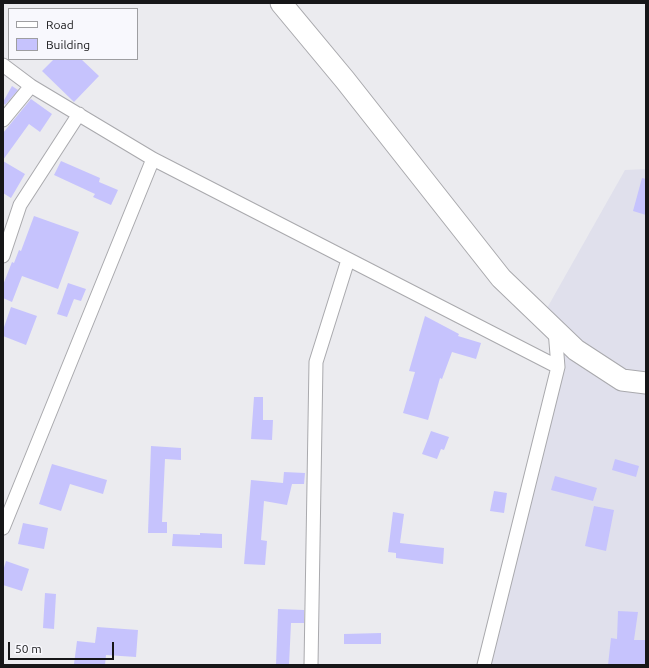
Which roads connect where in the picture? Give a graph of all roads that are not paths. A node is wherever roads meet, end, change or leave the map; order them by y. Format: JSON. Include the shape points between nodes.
{"nodes":[{"id":1,"x":281,"y":3,"type":"edge"},
{"id":2,"x":3,"y":64,"type":"edge"},
{"id":3,"x":31,"y":86,"type":"junction"},
{"id":4,"x":78,"y":114,"type":"junction"},
{"id":5,"x":3,"y":120,"type":"edge"},
{"id":6,"x":153,"y":159,"type":"junction"},
{"id":7,"x":3,"y":256,"type":"edge"},
{"id":8,"x":348,"y":260,"type":"junction"},
{"id":9,"x":555,"y":330,"type":"junction"},
{"id":10,"x":558,"y":367,"type":"junction"},
{"id":11,"x":646,"y":383,"type":"edge"},
{"id":12,"x":3,"y":528,"type":"edge"},
{"id":13,"x":311,"y":665,"type":"edge"},
{"id":14,"x":484,"y":665,"type":"edge"}],
"edges":[{"from":1,"to":9,"type":"highway","via":[[501,278]]},
{"from":2,"to":3,"type":"street"},
{"from":3,"to":4,"type":"street"},
{"from":3,"to":5,"type":"street"},
{"from":4,"to":6,"type":"street"},
{"from":4,"to":7,"type":"street","via":[[20,205]]},
{"from":6,"to":8,"type":"street"},
{"from":6,"to":12,"type":"street"},
{"from":8,"to":10,"type":"street"},
{"from":8,"to":13,"type":"street","via":[[316,362]]},
{"from":9,"to":10,"type":"street"},
{"from":9,"to":11,"type":"highway","via":[[576,350],[622,380]]},
{"from":10,"to":14,"type":"street"}]}
